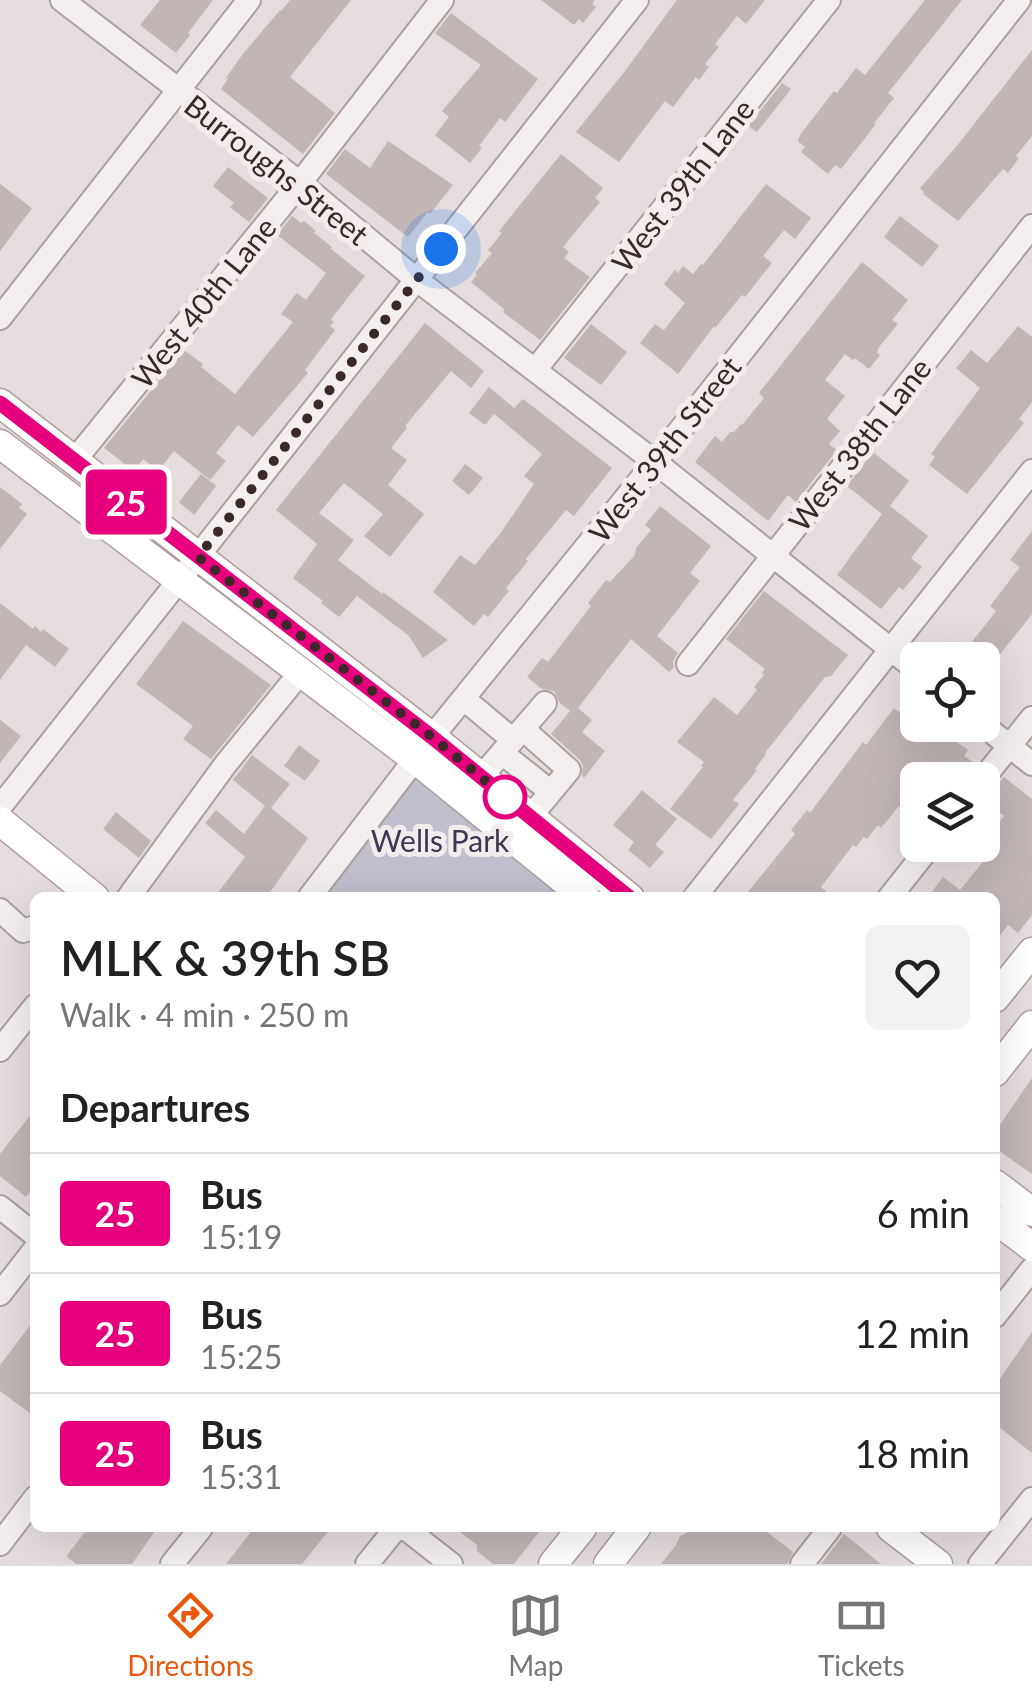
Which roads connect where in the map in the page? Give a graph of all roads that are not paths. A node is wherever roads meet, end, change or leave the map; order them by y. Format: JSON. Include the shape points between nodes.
{"nodes":[{"id":1,"x":62,"y":0,"type":"edge"},
{"id":2,"x":249,"y":0,"type":"edge"},
{"id":3,"x":442,"y":0,"type":"edge"},
{"id":4,"x":637,"y":0,"type":"edge"},
{"id":5,"x":829,"y":0,"type":"edge"},
{"id":6,"x":1019,"y":0,"type":"edge"},
{"id":7,"x":90,"y":8,"type":"edge"},
{"id":8,"x":178,"y":91,"type":"junction"},
{"id":9,"x":300,"y":183,"type":"junction"},
{"id":10,"x":1032,"y":226,"type":"edge"},
{"id":11,"x":416,"y":280,"type":"junction"},
{"id":12,"x":0,"y":318,"type":"edge"},
{"id":13,"x":535,"y":370,"type":"junction"},
{"id":14,"x":0,"y":403,"type":"edge"},
{"id":15,"x":0,"y":444,"type":"edge"},
{"id":16,"x":74,"y":461,"type":"junction"},
{"id":17,"x":655,"y":462,"type":"junction"},
{"id":18,"x":1032,"y":471,"type":"edge"},
{"id":19,"x":772,"y":554,"type":"junction"},
{"id":20,"x":198,"y":557,"type":"junction"},
{"id":21,"x":179,"y":582,"type":"junction"},
{"id":22,"x":891,"y":650,"type":"junction"},
{"id":23,"x":900,"y":657,"type":"edge"},
{"id":24,"x":688,"y":664,"type":"dead end"},
{"id":25,"x":300,"y":673,"type":"junction"},
{"id":26,"x":464,"y":699,"type":"junction"},
{"id":27,"x":545,"y":703,"type":"dead end"},
{"id":28,"x":1032,"y":718,"type":"edge"},
{"id":29,"x":1000,"y":738,"type":"edge"},
{"id":30,"x":512,"y":741,"type":"junction"},
{"id":31,"x":1010,"y":746,"type":"junction"},
{"id":32,"x":423,"y":748,"type":"junction"},
{"id":33,"x":997,"y":762,"type":"edge"},
{"id":34,"x":1032,"y":764,"type":"edge"},
{"id":35,"x":481,"y":777,"type":"junction"},
{"id":36,"x":0,"y":807,"type":"edge"},
{"id":37,"x":530,"y":817,"type":"junction"},
{"id":38,"x":0,"y":821,"type":"edge"},
{"id":39,"x":918,"y":862,"type":"edge"},
{"id":40,"x":82,"y":892,"type":"edge"},
{"id":41,"x":132,"y":892,"type":"edge"},
{"id":42,"x":314,"y":892,"type":"edge"},
{"id":43,"x":579,"y":892,"type":"edge"},
{"id":44,"x":623,"y":892,"type":"edge"},
{"id":45,"x":699,"y":892,"type":"edge"},
{"id":46,"x":894,"y":892,"type":"edge"},
{"id":47,"x":0,"y":910,"type":"edge"},
{"id":48,"x":30,"y":929,"type":"edge"},
{"id":49,"x":1032,"y":952,"type":"edge"},
{"id":50,"x":1000,"y":992,"type":"edge"},
{"id":51,"x":30,"y":1012,"type":"edge"},
{"id":52,"x":1032,"y":1026,"type":"edge"},
{"id":53,"x":0,"y":1050,"type":"edge"},
{"id":54,"x":1000,"y":1066,"type":"edge"},
{"id":55,"x":1000,"y":1188,"type":"edge"},
{"id":56,"x":0,"y":1207,"type":"edge"},
{"id":57,"x":1032,"y":1212,"type":"edge"},
{"id":58,"x":30,"y":1231,"type":"edge"},
{"id":59,"x":1000,"y":1232,"type":"edge"},
{"id":60,"x":1032,"y":1248,"type":"edge"},
{"id":61,"x":30,"y":1255,"type":"edge"},
{"id":62,"x":1032,"y":1269,"type":"edge"},
{"id":63,"x":1004,"y":1286,"type":"edge"},
{"id":64,"x":0,"y":1294,"type":"edge"},
{"id":65,"x":1032,"y":1500,"type":"edge"},
{"id":66,"x":30,"y":1505,"type":"edge"},
{"id":67,"x":197,"y":1532,"type":"edge"},
{"id":68,"x":393,"y":1532,"type":"edge"},
{"id":69,"x":409,"y":1532,"type":"edge"},
{"id":70,"x":579,"y":1532,"type":"edge"},
{"id":71,"x":633,"y":1532,"type":"edge"},
{"id":72,"x":827,"y":1532,"type":"edge"},
{"id":73,"x":896,"y":1532,"type":"edge"},
{"id":74,"x":0,"y":1544,"type":"edge"},
{"id":75,"x":172,"y":1564,"type":"edge"},
{"id":76,"x":368,"y":1564,"type":"edge"},
{"id":77,"x":451,"y":1564,"type":"edge"},
{"id":78,"x":553,"y":1564,"type":"edge"},
{"id":79,"x":608,"y":1564,"type":"edge"},
{"id":80,"x":802,"y":1564,"type":"edge"},
{"id":81,"x":938,"y":1564,"type":"edge"},
{"id":82,"x":980,"y":1564,"type":"edge"}],
"edges":[{"from":1,"to":7,"type":"street","name":"Burroughs Street"},
{"from":2,"to":8,"type":"street"},
{"from":3,"to":9,"type":"street","name":"West 40th Lane"},
{"from":4,"to":11,"type":"street"},
{"from":5,"to":13,"type":"street","name":"West 39th Lane"},
{"from":6,"to":17,"type":"street","name":"West 39th Street"},
{"from":7,"to":8,"type":"street","name":"Burroughs Street"},
{"from":8,"to":9,"type":"street","name":"Burroughs Street"},
{"from":8,"to":12,"type":"street"},
{"from":9,"to":11,"type":"street","name":"Burroughs Street"},
{"from":9,"to":16,"type":"street","name":"West 40th Lane"},
{"from":10,"to":19,"type":"street","name":"West 38th Lane"},
{"from":11,"to":13,"type":"street","name":"Burroughs Street"},
{"from":11,"to":20,"type":"street"},
{"from":13,"to":17,"type":"street","name":"Burroughs Street"},
{"from":14,"to":16,"type":"main road"},
{"from":15,"to":21,"type":"main road"},
{"from":16,"to":20,"type":"main road"},
{"from":17,"to":19,"type":"street","name":"Burroughs Street"},
{"from":17,"to":26,"type":"street","name":"West 39th Street"},
{"from":18,"to":22,"type":"street"},
{"from":19,"to":22,"type":"street","name":"Burroughs Street"},
{"from":19,"to":24,"type":"street","name":"West 38th Lane"},
{"from":20,"to":21,"type":"street"},
{"from":20,"to":32,"type":"main road"},
{"from":21,"to":25,"type":"main road"},
{"from":21,"to":36,"type":"street"},
{"from":22,"to":23,"type":"street","name":"Burroughs Street"},
{"from":22,"to":45,"type":"street"},
{"from":25,"to":32,"type":"main road"},
{"from":25,"to":41,"type":"street"},
{"from":26,"to":30,"type":"street"},
{"from":26,"to":32,"type":"street","name":"West 39th Street"},
{"from":27,"to":30,"type":"street"},
{"from":28,"to":31,"type":"street"},
{"from":29,"to":31,"type":"street"},
{"from":30,"to":35,"type":"street"},
{"from":30,"to":37,"type":"street","via":[[550,792]]},
{"from":31,"to":33,"type":"street"},
{"from":31,"to":34,"type":"street"},
{"from":32,"to":35,"type":"main road"},
{"from":32,"to":42,"type":"street","name":"West 39th Street"},
{"from":32,"to":43,"type":"main road"},
{"from":35,"to":37,"type":"main road"},
{"from":37,"to":44,"type":"main road"},
{"from":38,"to":40,"type":"main road"},
{"from":39,"to":46,"type":"street"},
{"from":47,"to":48,"type":"street","via":[[23,931]]},
{"from":49,"to":50,"type":"main road"},
{"from":51,"to":53,"type":"street"},
{"from":52,"to":54,"type":"main road"},
{"from":55,"to":57,"type":"main road"},
{"from":56,"to":58,"type":"street"},
{"from":59,"to":60,"type":"main road"},
{"from":61,"to":64,"type":"street"},
{"from":62,"to":63,"type":"street"},
{"from":65,"to":82,"type":"street"},
{"from":66,"to":74,"type":"street"},
{"from":67,"to":75,"type":"street"},
{"from":68,"to":76,"type":"street"},
{"from":69,"to":77,"type":"street"},
{"from":70,"to":78,"type":"main road"},
{"from":71,"to":79,"type":"main road"},
{"from":72,"to":80,"type":"street"},
{"from":73,"to":81,"type":"main road"}]}
